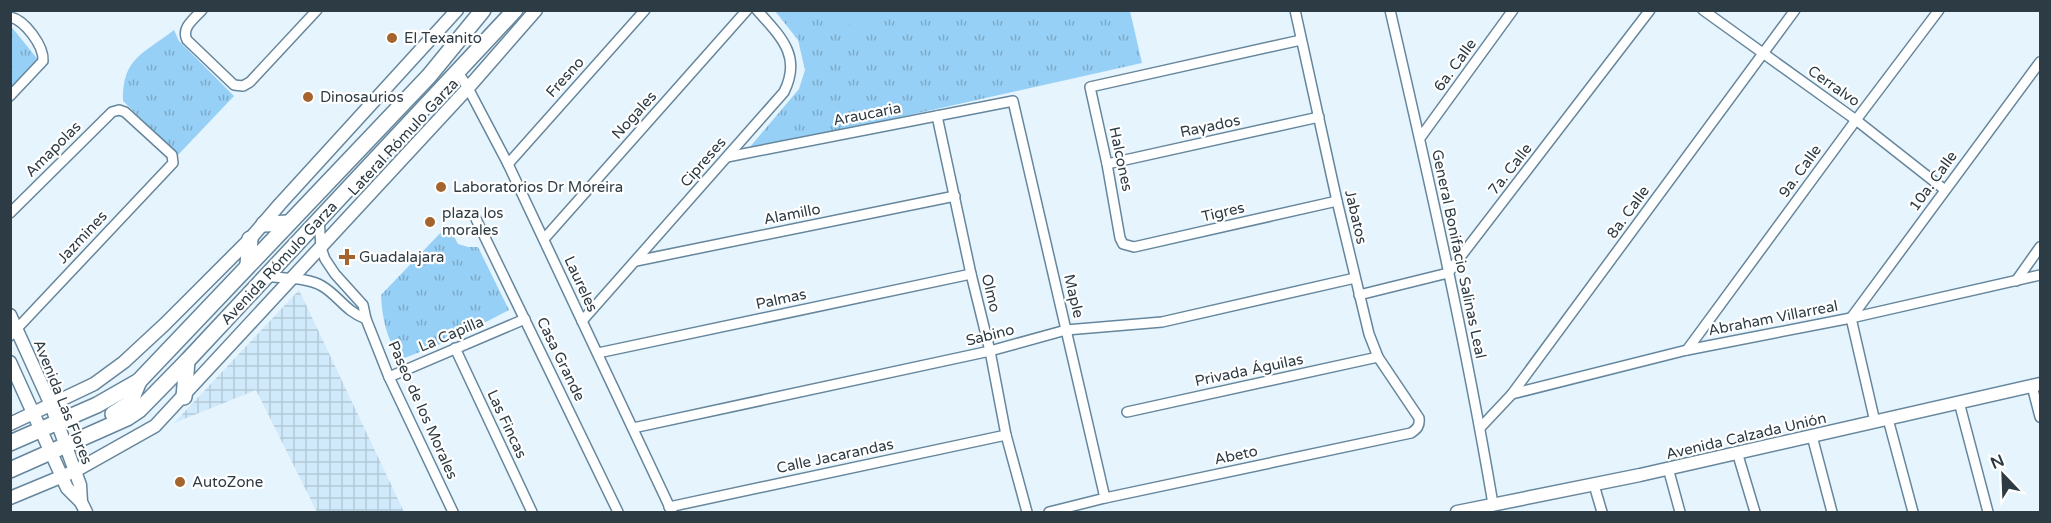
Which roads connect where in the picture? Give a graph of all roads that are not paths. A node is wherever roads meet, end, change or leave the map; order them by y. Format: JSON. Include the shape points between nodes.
{"nodes":[{"id":1,"x":202,"y":10,"type":"edge"},
{"id":2,"x":317,"y":10,"type":"edge"},
{"id":3,"x":457,"y":10,"type":"edge"},
{"id":4,"x":483,"y":10,"type":"edge"},
{"id":5,"x":515,"y":10,"type":"edge"},
{"id":6,"x":536,"y":10,"type":"edge"},
{"id":7,"x":645,"y":10,"type":"edge"},
{"id":8,"x":747,"y":10,"type":"edge"},
{"id":9,"x":757,"y":10,"type":"edge"},
{"id":10,"x":1295,"y":10,"type":"edge"},
{"id":11,"x":1390,"y":10,"type":"edge"},
{"id":12,"x":1513,"y":10,"type":"edge"},
{"id":13,"x":1650,"y":10,"type":"edge"},
{"id":14,"x":1703,"y":10,"type":"edge"},
{"id":15,"x":1795,"y":10,"type":"edge"},
{"id":16,"x":1939,"y":10,"type":"edge"},
{"id":17,"x":12,"y":15,"type":"edge"},
{"id":18,"x":1301,"y":40,"type":"junction"},
{"id":19,"x":1762,"y":55,"type":"junction"},
{"id":20,"x":2040,"y":62,"type":"edge"},
{"id":21,"x":458,"y":72,"type":"junction"},
{"id":22,"x":468,"y":88,"type":"junction"},
{"id":23,"x":10,"y":96,"type":"edge"},
{"id":24,"x":1013,"y":101,"type":"joint"},
{"id":25,"x":119,"y":110,"type":"joint"},
{"id":26,"x":937,"y":116,"type":"junction"},
{"id":27,"x":1318,"y":117,"type":"junction"},
{"id":28,"x":1856,"y":120,"type":"junction"},
{"id":29,"x":1420,"y":138,"type":"junction"},
{"id":30,"x":727,"y":157,"type":"junction"},
{"id":31,"x":508,"y":164,"type":"junction"},
{"id":32,"x":1107,"y":164,"type":"junction"},
{"id":33,"x":1945,"y":190,"type":"junction"},
{"id":34,"x":955,"y":196,"type":"junction"},
{"id":35,"x":1337,"y":201,"type":"junction"},
{"id":36,"x":10,"y":213,"type":"edge"},
{"id":37,"x":319,"y":219,"type":"junction"},
{"id":38,"x":476,"y":219,"type":"dead end"},
{"id":39,"x":289,"y":223,"type":"junction"},
{"id":40,"x":264,"y":224,"type":"junction"},
{"id":41,"x":250,"y":238,"type":"junction"},
{"id":42,"x":1120,"y":238,"type":"joint"},
{"id":43,"x":544,"y":239,"type":"junction"},
{"id":44,"x":2040,"y":247,"type":"edge"},
{"id":45,"x":321,"y":248,"type":"junction"},
{"id":46,"x":636,"y":261,"type":"junction"},
{"id":47,"x":248,"y":264,"type":"junction"},
{"id":48,"x":1448,"y":273,"type":"junction"},
{"id":49,"x":971,"y":274,"type":"junction"},
{"id":50,"x":2040,"y":275,"type":"edge"},
{"id":51,"x":267,"y":276,"type":"junction"},
{"id":52,"x":1355,"y":278,"type":"junction"},
{"id":53,"x":291,"y":280,"type":"junction"},
{"id":54,"x":2016,"y":281,"type":"junction"},
{"id":55,"x":1359,"y":295,"type":"junction"},
{"id":56,"x":10,"y":315,"type":"edge"},
{"id":57,"x":1851,"y":318,"type":"junction"},
{"id":58,"x":366,"y":319,"type":"junction"},
{"id":59,"x":525,"y":319,"type":"junction"},
{"id":60,"x":582,"y":321,"type":"junction"},
{"id":61,"x":1066,"y":330,"type":"junction"},
{"id":62,"x":13,"y":332,"type":"edge"},
{"id":63,"x":455,"y":348,"type":"junction"},
{"id":64,"x":1687,"y":350,"type":"junction"},
{"id":65,"x":990,"y":351,"type":"junction"},
{"id":66,"x":598,"y":353,"type":"junction"},
{"id":67,"x":1378,"y":357,"type":"junction"},
{"id":68,"x":188,"y":361,"type":"junction"},
{"id":69,"x":10,"y":362,"type":"edge"},
{"id":70,"x":389,"y":376,"type":"junction"},
{"id":71,"x":139,"y":381,"type":"junction"},
{"id":72,"x":2036,"y":385,"type":"edge"},
{"id":73,"x":1512,"y":394,"type":"junction"},
{"id":74,"x":184,"y":397,"type":"junction"},
{"id":75,"x":1959,"y":402,"type":"junction"},
{"id":76,"x":51,"y":405,"type":"junction"},
{"id":77,"x":1127,"y":412,"type":"dead end"},
{"id":78,"x":33,"y":413,"type":"junction"},
{"id":79,"x":2040,"y":417,"type":"edge"},
{"id":80,"x":1419,"y":418,"type":"joint"},
{"id":81,"x":1888,"y":419,"type":"junction"},
{"id":82,"x":57,"y":422,"type":"junction"},
{"id":83,"x":1875,"y":422,"type":"junction"},
{"id":84,"x":10,"y":424,"type":"edge"},
{"id":85,"x":633,"y":428,"type":"junction"},
{"id":86,"x":1480,"y":428,"type":"junction"},
{"id":87,"x":40,"y":430,"type":"junction"},
{"id":88,"x":1006,"y":435,"type":"junction"},
{"id":89,"x":1812,"y":436,"type":"junction"},
{"id":90,"x":10,"y":442,"type":"edge"},
{"id":91,"x":64,"y":443,"type":"junction"},
{"id":92,"x":1737,"y":452,"type":"junction"},
{"id":93,"x":50,"y":453,"type":"junction"},
{"id":94,"x":1668,"y":468,"type":"junction"},
{"id":95,"x":10,"y":470,"type":"edge"},
{"id":96,"x":75,"y":471,"type":"junction"},
{"id":97,"x":62,"y":477,"type":"junction"},
{"id":98,"x":1594,"y":485,"type":"junction"},
{"id":99,"x":10,"y":498,"type":"edge"},
{"id":100,"x":1105,"y":498,"type":"junction"},
{"id":101,"x":1520,"y":499,"type":"junction"},
{"id":102,"x":1493,"y":504,"type":"junction"},
{"id":103,"x":83,"y":507,"type":"edge"},
{"id":104,"x":671,"y":510,"type":"edge"},
{"id":105,"x":453,"y":513,"type":"edge"},
{"id":106,"x":532,"y":513,"type":"edge"},
{"id":107,"x":618,"y":513,"type":"edge"},
{"id":108,"x":1027,"y":513,"type":"edge"},
{"id":109,"x":1049,"y":513,"type":"edge"},
{"id":110,"x":1457,"y":513,"type":"edge"},
{"id":111,"x":1523,"y":513,"type":"edge"},
{"id":112,"x":1602,"y":513,"type":"edge"},
{"id":113,"x":1680,"y":513,"type":"edge"},
{"id":114,"x":1755,"y":513,"type":"edge"},
{"id":115,"x":1832,"y":513,"type":"edge"},
{"id":116,"x":1913,"y":513,"type":"edge"},
{"id":117,"x":1988,"y":513,"type":"edge"}],
"edges":[{"from":1,"to":2,"type":"street","via":[[185,28],[187,40],[234,85],[243,86]]},
{"from":3,"to":40,"type":"street"},
{"from":4,"to":39,"type":"main road","name":"Avenida Rómulo Garza","via":[[429,76]]},
{"from":5,"to":21,"type":"main road","name":"Avenida Rómulo Garza"},
{"from":6,"to":22,"type":"street","name":"Lateral Rómulo Garza"},
{"from":7,"to":31,"type":"street","name":"Fresno"},
{"from":8,"to":43,"type":"street","name":"Nogales"},
{"from":9,"to":30,"type":"street","name":"Cipreses","via":[[786,48],[792,70],[790,81]]},
{"from":10,"to":18,"type":"street","name":"Jabatos"},
{"from":11,"to":29,"type":"street","name":"General Bonifacio Salinas Leal"},
{"from":12,"to":29,"type":"street","name":"6a. Calle"},
{"from":13,"to":48,"type":"street","name":"7a. Calle"},
{"from":14,"to":19,"type":"street","name":"Cerralvo"},
{"from":15,"to":19,"type":"street","name":"8a. Calle"},
{"from":16,"to":28,"type":"street","name":"9a. Calle"},
{"from":17,"to":23,"type":"street","via":[[41,45],[43,61]]},
{"from":18,"to":27,"type":"street","name":"Jabatos"},
{"from":18,"to":32,"type":"street","name":"Halcones","via":[[1090,87]]},
{"from":19,"to":28,"type":"street","name":"Cerralvo"},
{"from":19,"to":73,"type":"street","name":"8a. Calle"},
{"from":20,"to":33,"type":"street","name":"10a. Calle"},
{"from":21,"to":22,"type":"street","name":"Laureles"},
{"from":21,"to":37,"type":"main road","name":"Avenida Rómulo Garza"},
{"from":22,"to":31,"type":"street","name":"Laureles"},
{"from":22,"to":45,"type":"street","name":"Lateral Rómulo Garza"},
{"from":24,"to":26,"type":"street","name":"Araucaria"},
{"from":24,"to":61,"type":"street","name":"Maple"},
{"from":25,"to":36,"type":"street","name":"Amapolas","via":[[112,112]]},
{"from":25,"to":62,"type":"street","name":"Jazmines","via":[[172,155],[173,163]]},
{"from":26,"to":30,"type":"street","name":"Araucaria"},
{"from":26,"to":34,"type":"street","name":"Olmo"},
{"from":27,"to":32,"type":"street","name":"Rayados"},
{"from":27,"to":35,"type":"street","name":"Jabatos"},
{"from":28,"to":33,"type":"street","name":"Cerralvo"},
{"from":28,"to":64,"type":"street","name":"9a. Calle"},
{"from":29,"to":48,"type":"street","name":"General Bonifacio Salinas Leal"},
{"from":30,"to":46,"type":"street","name":"Cipreses"},
{"from":31,"to":43,"type":"street","name":"Laureles"},
{"from":32,"to":42,"type":"street","name":"Halcones"},
{"from":33,"to":57,"type":"street","name":"10a. Calle"},
{"from":34,"to":46,"type":"street","name":"Alamillo"},
{"from":34,"to":49,"type":"street","name":"Olmo"},
{"from":35,"to":42,"type":"street","name":"Tigres","via":[[1134,247]]},
{"from":35,"to":52,"type":"street","name":"Jabatos"},
{"from":37,"to":45,"type":"street","name":"Paseo de los Morales"},
{"from":37,"to":51,"type":"main road","name":"Avenida Rómulo Garza"},
{"from":38,"to":59,"type":"street","name":"Casa Grande"},
{"from":39,"to":40,"type":"main road"},
{"from":39,"to":47,"type":"main road","name":"Avenida Rómulo Garza"},
{"from":40,"to":41,"type":"street"},
{"from":41,"to":47,"type":"main road"},
{"from":41,"to":76,"type":"street","via":[[124,362],[94,384]]},
{"from":43,"to":60,"type":"street","name":"Laureles"},
{"from":44,"to":54,"type":"street"},
{"from":45,"to":53,"type":"street","name":"Lateral Rómulo Garza"},
{"from":45,"to":58,"type":"street","name":"Paseo de los Morales","via":[[328,265],[363,305]]},
{"from":46,"to":60,"type":"street","name":"Cipreses"},
{"from":47,"to":71,"type":"main road","name":"Avenida Rómulo Garza"},
{"from":48,"to":55,"type":"street"},
{"from":48,"to":86,"type":"street","name":"General Bonifacio Salinas Leal"},
{"from":49,"to":65,"type":"street","name":"Olmo"},
{"from":49,"to":66,"type":"street","name":"Palmas"},
{"from":50,"to":54,"type":"street","name":"Abraham Villarreal"},
{"from":51,"to":53,"type":"street"},
{"from":51,"to":68,"type":"main road","name":"Avenida Rómulo Garza"},
{"from":52,"to":55,"type":"street","name":"Jabatos"},
{"from":52,"to":61,"type":"street","name":"Sabino","via":[[1162,322]]},
{"from":53,"to":58,"type":"street","via":[[322,286],[349,311]]},
{"from":53,"to":74,"type":"street","name":"Lateral Rómulo Garza"},
{"from":54,"to":57,"type":"street","name":"Abraham Villarreal"},
{"from":55,"to":67,"type":"street","name":"Jabatos"},
{"from":56,"to":62,"type":"street","name":"Avenida Las Flores"},
{"from":57,"to":64,"type":"street","name":"Abraham Villarreal"},
{"from":57,"to":83,"type":"street"},
{"from":58,"to":70,"type":"street","name":"Paseo de los Morales"},
{"from":59,"to":63,"type":"street","name":"La Capilla"},
{"from":59,"to":107,"type":"street","name":"Casa Grande"},
{"from":60,"to":66,"type":"street","name":"Laureles"},
{"from":61,"to":65,"type":"street","name":"Sabino"},
{"from":61,"to":100,"type":"street","name":"Maple"},
{"from":62,"to":76,"type":"street","name":"Avenida Las Flores"},
{"from":63,"to":70,"type":"street","name":"La Capilla"},
{"from":63,"to":106,"type":"street","name":"Las Fincas"},
{"from":64,"to":73,"type":"street","name":"Abraham Villarreal"},
{"from":65,"to":85,"type":"street","name":"Sabino"},
{"from":65,"to":88,"type":"street","name":"Olmo"},
{"from":66,"to":85,"type":"street","name":"Laureles"},
{"from":67,"to":77,"type":"street","name":"Privada Águilas"},
{"from":67,"to":80,"type":"street","name":"Jabatos"},
{"from":68,"to":74,"type":"main road"},
{"from":68,"to":91,"type":"main road","name":"Avenida Rómulo Garza","via":[[127,418]]},
{"from":69,"to":78,"type":"street","name":"Avenida Las Flores"},
{"from":70,"to":105,"type":"street","name":"Paseo de los Morales"},
{"from":71,"to":82,"type":"main road","name":"Avenida Rómulo Garza"},
{"from":71,"to":91,"type":"main road","via":[[126,407]]},
{"from":72,"to":75,"type":"street","name":"Avenida Calzada Unión"},
{"from":72,"to":79,"type":"street"},
{"from":73,"to":86,"type":"street","name":"8a. Calle"},
{"from":74,"to":96,"type":"street","name":"Lateral Rómulo Garza","via":[[155,426]]},
{"from":75,"to":81,"type":"street","name":"Avenida Calzada Unión"},
{"from":75,"to":117,"type":"street"},
{"from":76,"to":78,"type":"street"},
{"from":76,"to":82,"type":"street","name":"Avenida Las Flores"},
{"from":78,"to":84,"type":"street"},
{"from":78,"to":87,"type":"street","name":"Avenida Las Flores"},
{"from":80,"to":100,"type":"street","name":"Abeto","via":[[1420,424],[1411,433]]},
{"from":81,"to":83,"type":"street","name":"Avenida Calzada Unión"},
{"from":81,"to":116,"type":"street"},
{"from":82,"to":87,"type":"main road","name":"Avenida Rómulo Garza"},
{"from":82,"to":91,"type":"street","name":"Avenida Las Flores"},
{"from":83,"to":89,"type":"street","name":"Avenida Calzada Unión"},
{"from":85,"to":104,"type":"street","name":"Laureles"},
{"from":86,"to":102,"type":"street","name":"General Bonifacio Salinas Leal"},
{"from":87,"to":90,"type":"main road","name":"Avenida Rómulo Garza"},
{"from":87,"to":93,"type":"street","name":"Avenida Las Flores"},
{"from":88,"to":104,"type":"street","name":"Calle Jacarandas"},
{"from":88,"to":108,"type":"street","name":"Olmo"},
{"from":89,"to":92,"type":"street","name":"Avenida Calzada Unión"},
{"from":89,"to":115,"type":"street"},
{"from":91,"to":93,"type":"main road","name":"Avenida Rómulo Garza"},
{"from":91,"to":96,"type":"street","name":"Avenida Las Flores"},
{"from":92,"to":94,"type":"street","name":"Avenida Calzada Unión"},
{"from":92,"to":114,"type":"street"},
{"from":93,"to":95,"type":"main road","name":"Avenida Rómulo Garza"},
{"from":93,"to":97,"type":"street","name":"Avenida Las Flores"},
{"from":94,"to":98,"type":"street","name":"Avenida Calzada Unión"},
{"from":94,"to":113,"type":"street"},
{"from":96,"to":97,"type":"street","name":"Lateral Rómulo Garza"},
{"from":96,"to":103,"type":"street","name":"Avenida Las Flores"},
{"from":97,"to":99,"type":"street","name":"Lateral Rómulo Garza"},
{"from":97,"to":103,"type":"street","name":"Avenida Las Flores"},
{"from":98,"to":101,"type":"street","name":"Avenida Calzada Unión"},
{"from":98,"to":112,"type":"street"},
{"from":100,"to":109,"type":"street","name":"Abeto"},
{"from":101,"to":102,"type":"street","name":"Avenida Calzada Unión"},
{"from":101,"to":111,"type":"street"},
{"from":102,"to":110,"type":"street","name":"Avenida Calzada Unión"}]}
